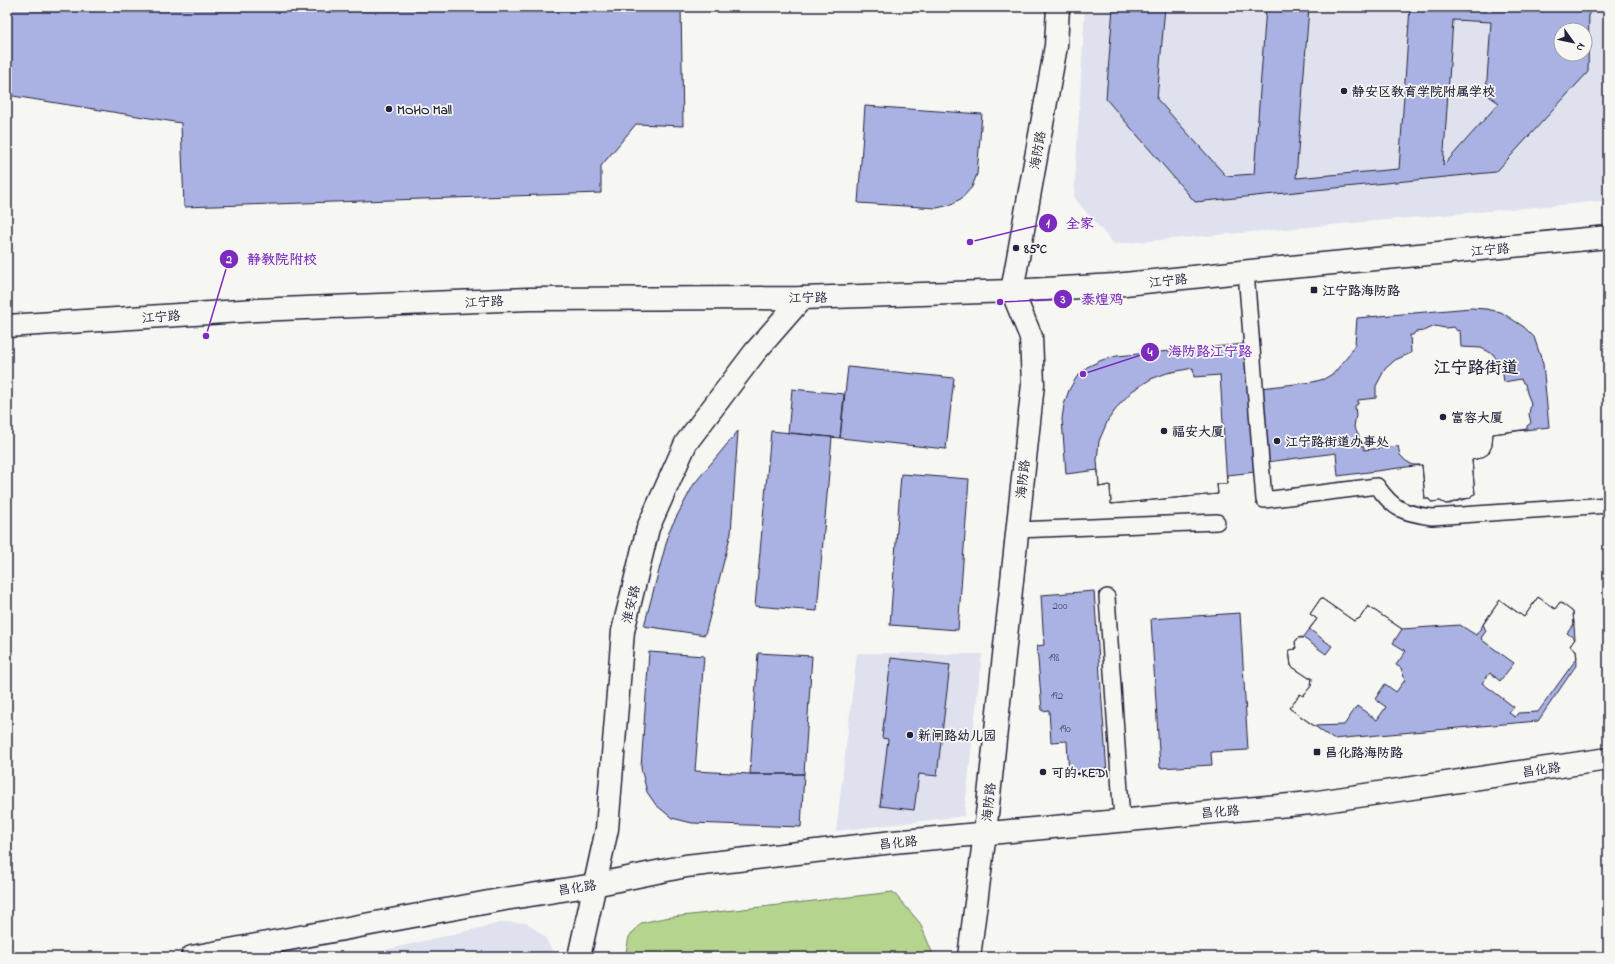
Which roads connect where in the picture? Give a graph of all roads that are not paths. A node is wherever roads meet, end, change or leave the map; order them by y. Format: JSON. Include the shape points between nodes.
{"nodes":[{"id":1,"x":1058,"y":7,"type":"edge"},
{"id":2,"x":1608,"y":238,"type":"edge"},
{"id":3,"x":1246,"y":272,"type":"junction"},
{"id":4,"x":1012,"y":291,"type":"junction"},
{"id":5,"x":802,"y":298,"type":"junction"},
{"id":6,"x":7,"y":326,"type":"edge"},
{"id":7,"x":1608,"y":505,"type":"edge"},
{"id":8,"x":1217,"y":522,"type":"dead end"},
{"id":9,"x":1017,"y":530,"type":"junction"},
{"id":10,"x":1107,"y":597,"type":"dead end"},
{"id":11,"x":1608,"y":759,"type":"edge"},
{"id":12,"x":1122,"y":821,"type":"junction"},
{"id":13,"x":985,"y":833,"type":"junction"},
{"id":14,"x":594,"y":885,"type":"junction"},
{"id":15,"x":192,"y":957,"type":"edge"},
{"id":16,"x":579,"y":957,"type":"edge"},
{"id":17,"x":969,"y":957,"type":"edge"}],
"edges":[{"from":1,"to":4,"type":"street","name":"海防路","via":[[1056,46]]},
{"from":2,"to":3,"type":"street","name":"江宁路"},
{"from":3,"to":4,"type":"street","name":"江宁路","via":[[1115,285]]},
{"from":3,"to":7,"type":"lane","via":[[1264,500],[1377,486],[1397,509],[1413,515],[1432,517]]},
{"from":4,"to":5,"type":"street","name":"江宁路"},
{"from":4,"to":9,"type":"street","name":"海防路","via":[[1031,337],[1033,384]]},
{"from":5,"to":6,"type":"street","name":"江宁路","via":[[530,299],[256,310]]},
{"from":5,"to":14,"type":"street","name":"淮安路","via":[[755,352],[686,443],[648,528],[623,630],[607,829]]},
{"from":8,"to":9,"type":"lane"},
{"from":9,"to":13,"type":"street","name":"海防路"},
{"from":10,"to":12,"type":"lane"},
{"from":11,"to":12,"type":"street","name":"昌化路","via":[[1311,803]]},
{"from":12,"to":13,"type":"street","name":"昌化路"},
{"from":13,"to":14,"type":"street","name":"昌化路","via":[[686,866]]},
{"from":13,"to":17,"type":"street","name":"海防路"},
{"from":14,"to":15,"type":"street","name":"昌化路","via":[[498,900]]},
{"from":14,"to":16,"type":"street","name":"淮安路"}]}
